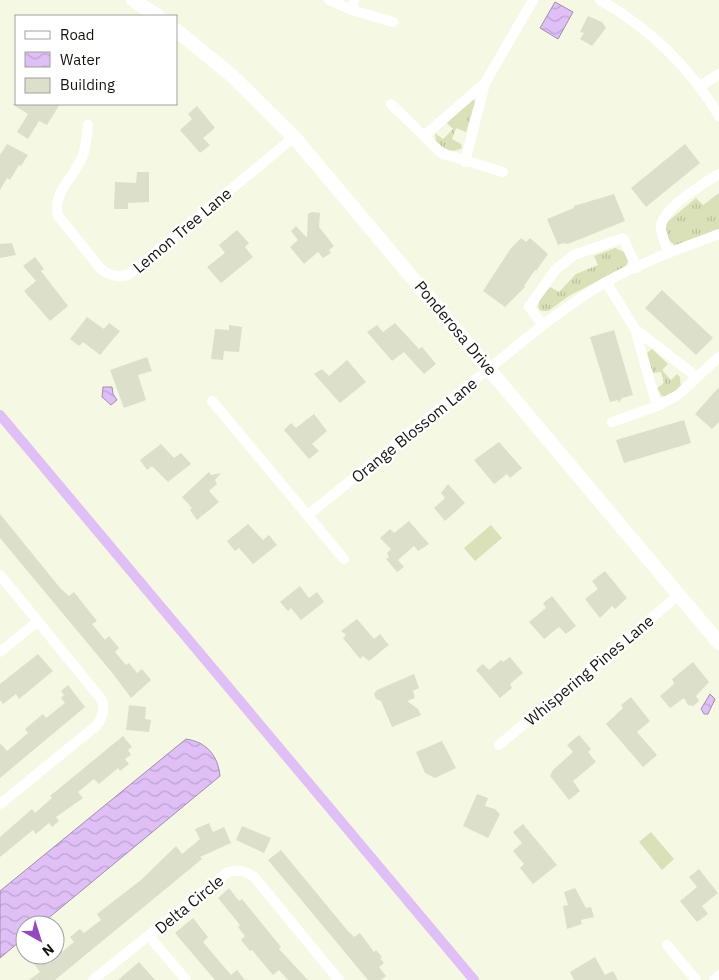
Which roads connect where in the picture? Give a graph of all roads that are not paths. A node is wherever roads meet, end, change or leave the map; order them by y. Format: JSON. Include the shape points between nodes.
{"nodes":[{"id":1,"x":133,"y":0,"type":"edge"},
{"id":2,"x":329,"y":0,"type":"edge"},
{"id":3,"x":533,"y":0,"type":"edge"},
{"id":4,"x":600,"y":0,"type":"edge"},
{"id":5,"x":353,"y":5,"type":"edge"},
{"id":6,"x":156,"y":15,"type":"edge"},
{"id":7,"x":393,"y":22,"type":"dead end"},
{"id":8,"x":178,"y":32,"type":"edge"},
{"id":9,"x":719,"y":74,"type":"edge"},
{"id":10,"x":485,"y":83,"type":"junction"},
{"id":11,"x":700,"y":87,"type":"junction"},
{"id":12,"x":391,"y":104,"type":"dead end"},
{"id":13,"x":719,"y":116,"type":"edge"},
{"id":14,"x":88,"y":125,"type":"dead end"},
{"id":15,"x":424,"y":136,"type":"junction"},
{"id":16,"x":294,"y":137,"type":"junction"},
{"id":17,"x":465,"y":162,"type":"junction"},
{"id":18,"x":503,"y":172,"type":"dead end"},
{"id":19,"x":719,"y":174,"type":"edge"},
{"id":20,"x":719,"y":234,"type":"edge"},
{"id":21,"x":669,"y":252,"type":"junction"},
{"id":22,"x":637,"y":268,"type":"junction"},
{"id":23,"x":606,"y":282,"type":"junction"},
{"id":24,"x":543,"y":325,"type":"junction"},
{"id":25,"x":635,"y":329,"type":"junction"},
{"id":26,"x":719,"y":357,"type":"edge"},
{"id":27,"x":490,"y":369,"type":"junction"},
{"id":28,"x":697,"y":378,"type":"junction"},
{"id":29,"x":212,"y":401,"type":"dead end"},
{"id":30,"x":657,"y":406,"type":"junction"},
{"id":31,"x":612,"y":422,"type":"dead end"},
{"id":32,"x":308,"y":515,"type":"junction"},
{"id":33,"x":344,"y":559,"type":"dead end"},
{"id":34,"x":0,"y":575,"type":"edge"},
{"id":35,"x":679,"y":595,"type":"junction"},
{"id":36,"x":38,"y":621,"type":"junction"},
{"id":37,"x":719,"y":643,"type":"edge"},
{"id":38,"x":0,"y":652,"type":"edge"},
{"id":39,"x":500,"y":744,"type":"dead end"},
{"id":40,"x":0,"y":804,"type":"edge"},
{"id":41,"x":149,"y":936,"type":"junction"},
{"id":42,"x":667,"y":945,"type":"dead end"},
{"id":43,"x":719,"y":975,"type":"edge"},
{"id":44,"x":93,"y":980,"type":"edge"},
{"id":45,"x":186,"y":980,"type":"edge"},
{"id":46,"x":339,"y":980,"type":"edge"},
{"id":47,"x":696,"y":980,"type":"edge"},
{"id":48,"x":714,"y":980,"type":"edge"}],
"edges":[{"from":1,"to":6,"type":"street"},
{"from":2,"to":5,"type":"street"},
{"from":3,"to":10,"type":"street"},
{"from":4,"to":11,"type":"street","via":[[656,40]]},
{"from":5,"to":7,"type":"street"},
{"from":8,"to":16,"type":"street","name":"Ponderosa Drive","via":[[230,74]]},
{"from":9,"to":11,"type":"street"},
{"from":10,"to":15,"type":"street"},
{"from":10,"to":17,"type":"street"},
{"from":11,"to":13,"type":"street"},
{"from":12,"to":15,"type":"street"},
{"from":14,"to":16,"type":"street","name":"Lemon Tree Lane","via":[[84,154],[59,195],[58,216],[101,268],[121,276],[128,275]]},
{"from":15,"to":17,"type":"street","via":[[441,153]]},
{"from":16,"to":27,"type":"street","name":"Ponderosa Drive"},
{"from":17,"to":18,"type":"street"},
{"from":19,"to":21,"type":"street","via":[[665,215],[660,228]]},
{"from":20,"to":21,"type":"street","name":"Orange Blossom Lane"},
{"from":21,"to":22,"type":"street","name":"Orange Blossom Lane"},
{"from":22,"to":23,"type":"street","name":"Orange Blossom Lane"},
{"from":22,"to":24,"type":"street","via":[[623,238],[574,256],[556,269],[529,307]]},
{"from":23,"to":24,"type":"street","name":"Orange Blossom Lane"},
{"from":23,"to":25,"type":"street"},
{"from":24,"to":27,"type":"street","name":"Orange Blossom Lane"},
{"from":25,"to":28,"type":"street"},
{"from":25,"to":30,"type":"street"},
{"from":26,"to":28,"type":"street"},
{"from":27,"to":32,"type":"street","name":"Orange Blossom Lane"},
{"from":27,"to":35,"type":"street","name":"Ponderosa Drive"},
{"from":28,"to":30,"type":"street","via":[[678,395]]},
{"from":29,"to":32,"type":"street"},
{"from":30,"to":31,"type":"street"},
{"from":32,"to":33,"type":"street"},
{"from":34,"to":36,"type":"street"},
{"from":35,"to":37,"type":"street","name":"Ponderosa Drive"},
{"from":35,"to":39,"type":"street","name":"Whispering Pines Lane"},
{"from":36,"to":38,"type":"street"},
{"from":36,"to":40,"type":"street","via":[[102,700],[104,708],[96,726]]},
{"from":41,"to":44,"type":"street","name":"Delta Circle"},
{"from":41,"to":45,"type":"street"},
{"from":41,"to":46,"type":"street","name":"Delta Circle","via":[[228,872],[243,871],[255,878]]},
{"from":42,"to":47,"type":"street"},
{"from":43,"to":48,"type":"street"}]}
